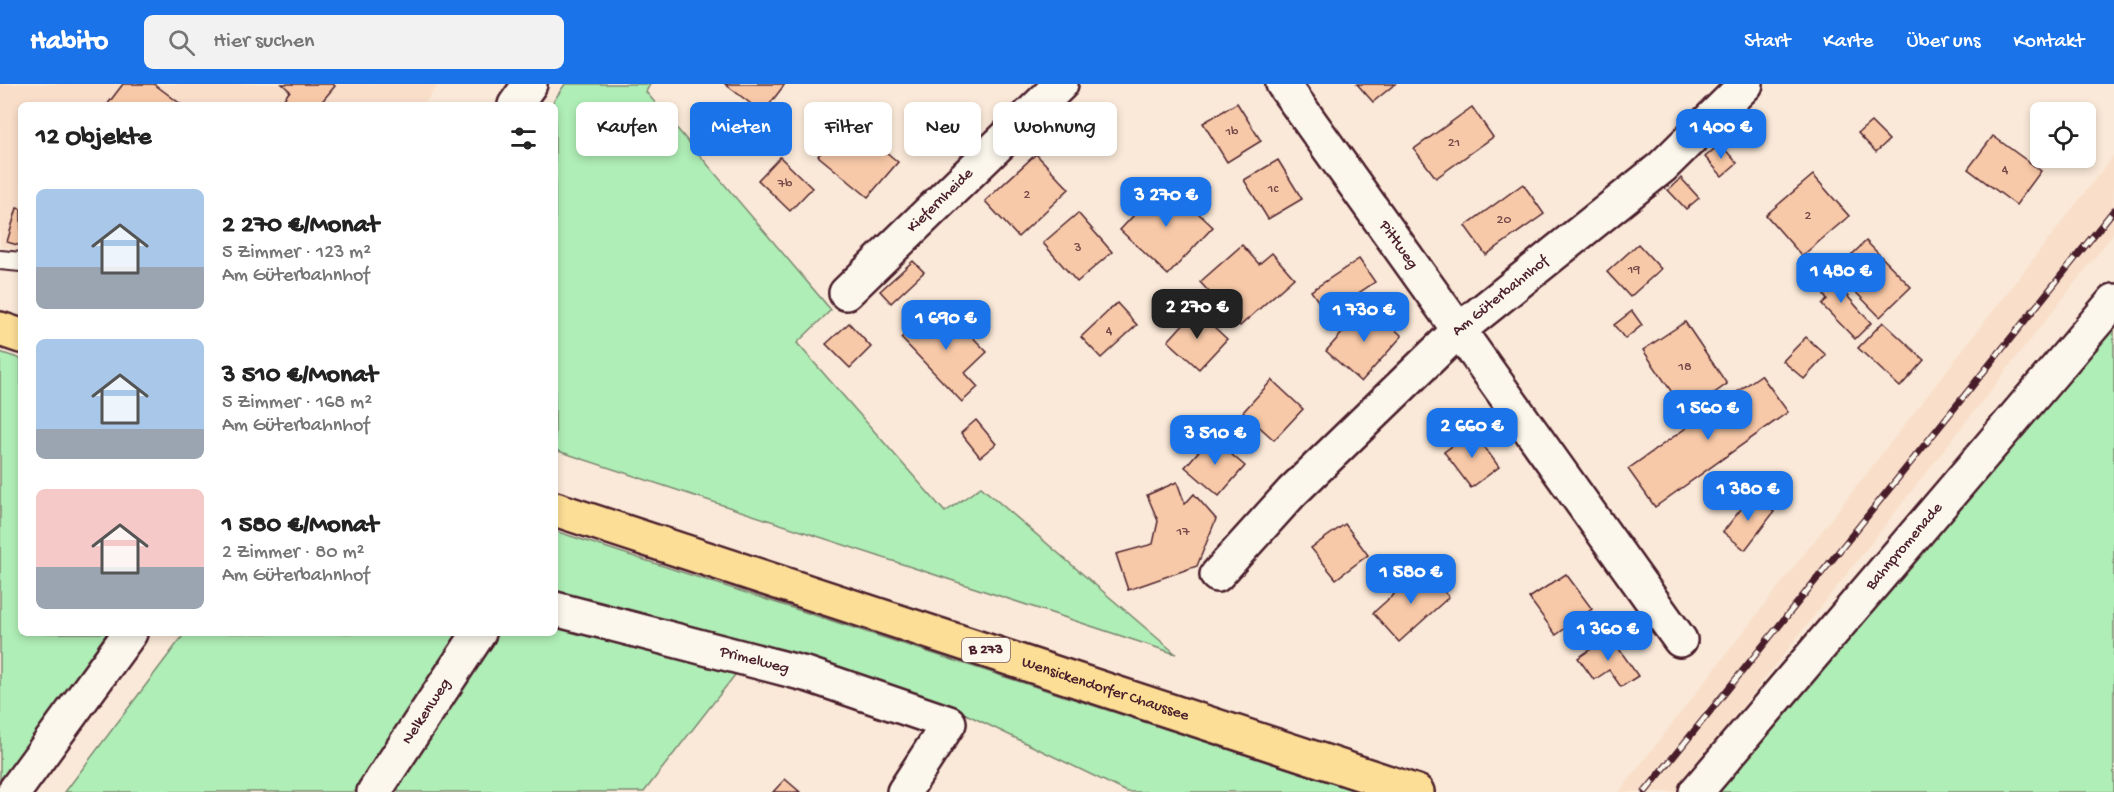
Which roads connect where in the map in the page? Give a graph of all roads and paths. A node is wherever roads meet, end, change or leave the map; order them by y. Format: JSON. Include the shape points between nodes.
{"nodes":[{"id":1,"x":530,"y":84,"type":"edge"},
{"id":2,"x":1061,"y":84,"type":"edge"},
{"id":3,"x":1283,"y":84,"type":"edge"},
{"id":4,"x":1746,"y":84,"type":"edge"},
{"id":5,"x":517,"y":102,"type":"edge"},
{"id":6,"x":0,"y":260,"type":"edge"},
{"id":7,"x":18,"y":262,"type":"edge"},
{"id":8,"x":846,"y":293,"type":"dead end"},
{"id":9,"x":2114,"y":301,"type":"edge"},
{"id":10,"x":0,"y":329,"type":"edge"},
{"id":11,"x":1459,"y":330,"type":"junction"},
{"id":12,"x":18,"y":335,"type":"edge"},
{"id":13,"x":558,"y":510,"type":"edge"},
{"id":14,"x":1216,"y":575,"type":"dead end"},
{"id":15,"x":558,"y":610,"type":"edge"},
{"id":16,"x":128,"y":636,"type":"edge"},
{"id":17,"x":477,"y":636,"type":"edge"},
{"id":18,"x":1680,"y":640,"type":"dead end"},
{"id":19,"x":14,"y":792,"type":"edge"},
{"id":20,"x":374,"y":792,"type":"edge"},
{"id":21,"x":904,"y":792,"type":"edge"},
{"id":22,"x":1417,"y":792,"type":"edge"},
{"id":23,"x":1696,"y":792,"type":"edge"}],
"edges":[{"from":1,"to":5,"type":"street"},
{"from":2,"to":8,"type":"street","name":"Kiefernheide"},
{"from":3,"to":11,"type":"street","name":"Pittweg"},
{"from":4,"to":11,"type":"street","name":"Am Güterbahnhof","via":[[1662,167]]},
{"from":6,"to":7,"type":"lane"},
{"from":9,"to":23,"type":"street","name":"Bahnpromenade"},
{"from":10,"to":12,"type":"main road"},
{"from":11,"to":14,"type":"street","name":"Am Güterbahnhof","via":[[1292,492]]},
{"from":11,"to":18,"type":"street","name":"Pittweg"},
{"from":13,"to":22,"type":"main road","name":"Wensickendorfer Chaussee","number":"B 273"},
{"from":15,"to":21,"type":"street","name":"Primelweg","via":[[809,675],[949,723]]},
{"from":16,"to":19,"type":"street"},
{"from":17,"to":20,"type":"street","name":"Nelkenweg"}]}
